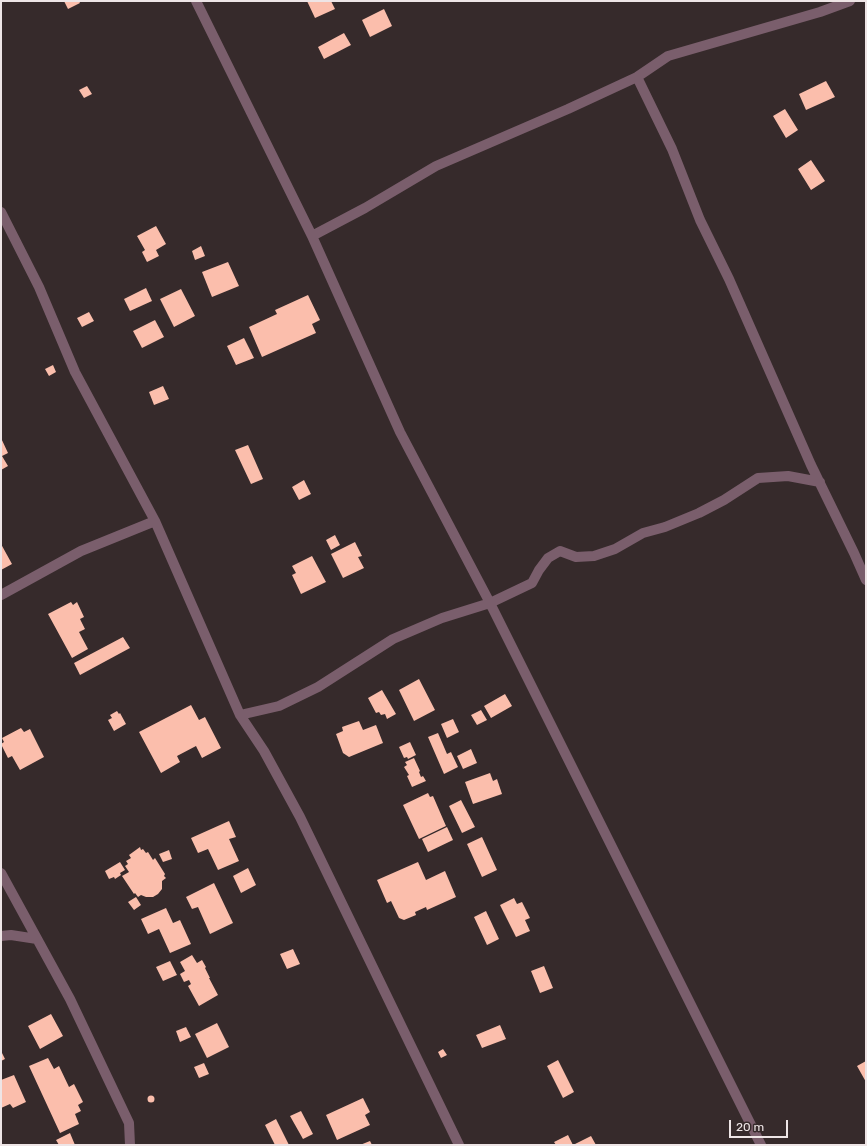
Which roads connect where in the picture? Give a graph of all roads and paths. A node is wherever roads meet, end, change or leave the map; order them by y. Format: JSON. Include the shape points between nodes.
{"nodes":[{"id":1,"x":196,"y":1,"type":"edge"},
{"id":2,"x":850,"y":1,"type":"edge"},
{"id":3,"x":637,"y":77,"type":"junction"},
{"id":4,"x":1,"y":212,"type":"edge"},
{"id":5,"x":312,"y":236,"type":"junction"},
{"id":6,"x":820,"y":482,"type":"junction"},
{"id":7,"x":154,"y":521,"type":"junction"},
{"id":8,"x":866,"y":580,"type":"edge"},
{"id":9,"x":1,"y":595,"type":"edge"},
{"id":10,"x":490,"y":603,"type":"junction"},
{"id":11,"x":240,"y":715,"type":"junction"},
{"id":12,"x":1,"y":873,"type":"edge"},
{"id":13,"x":1,"y":936,"type":"edge"},
{"id":14,"x":37,"y":939,"type":"junction"},
{"id":15,"x":130,"y":1145,"type":"edge"},
{"id":16,"x":459,"y":1145,"type":"edge"},
{"id":17,"x":761,"y":1145,"type":"edge"}],
"edges":[{"from":1,"to":5,"type":"street"},
{"from":2,"to":3,"type":"street","via":[[668,56]]},
{"from":3,"to":5,"type":"street","via":[[436,166]]},
{"from":3,"to":6,"type":"street","via":[[672,149],[700,220]]},
{"from":4,"to":7,"type":"street","via":[[39,287],[75,372]]},
{"from":5,"to":10,"type":"street","via":[[400,432]]},
{"from":6,"to":8,"type":"street"},
{"from":6,"to":10,"type":"street","via":[[788,476],[758,478],[699,513],[643,533],[615,550],[594,556],[576,557],[560,551],[548,558],[532,583]]},
{"from":7,"to":9,"type":"street","via":[[81,551]]},
{"from":7,"to":11,"type":"street"},
{"from":10,"to":11,"type":"street","via":[[442,618],[393,640],[318,687],[279,706]]},
{"from":10,"to":17,"type":"street"},
{"from":11,"to":16,"type":"street","via":[[264,751],[300,817]]},
{"from":12,"to":14,"type":"street"},
{"from":13,"to":14,"type":"street"},
{"from":14,"to":15,"type":"street","via":[[70,999],[129,1123]]}]}
